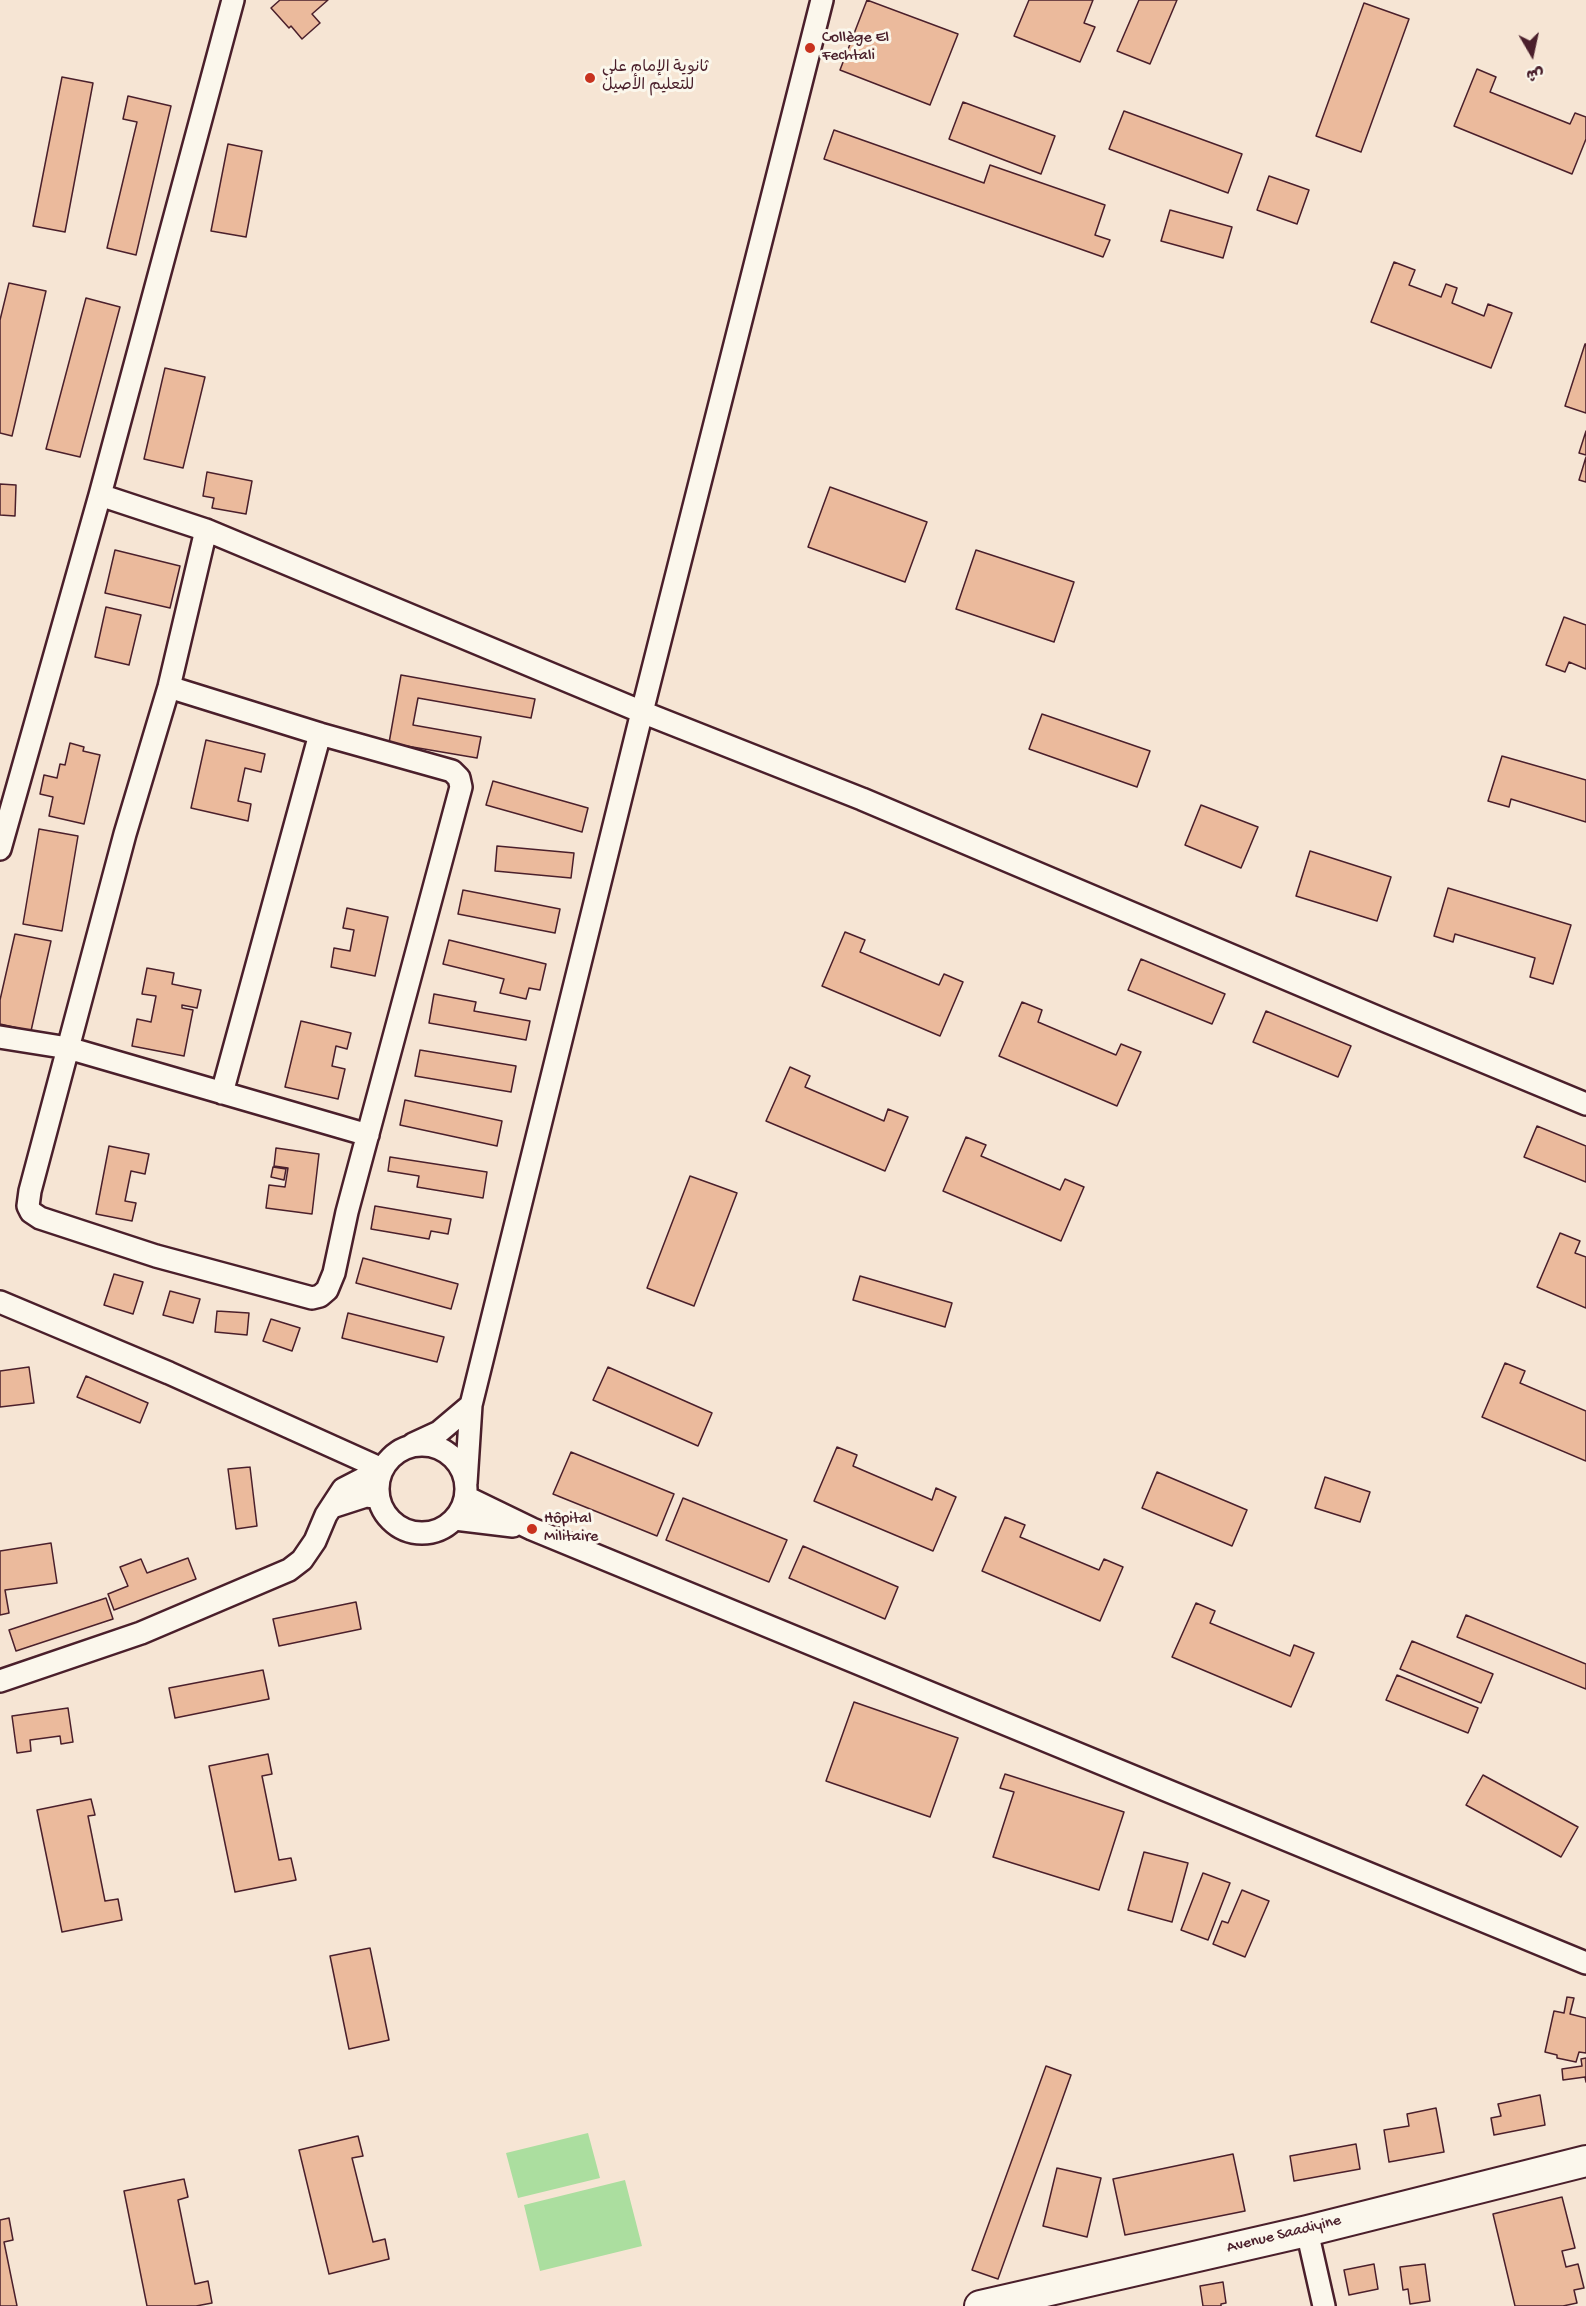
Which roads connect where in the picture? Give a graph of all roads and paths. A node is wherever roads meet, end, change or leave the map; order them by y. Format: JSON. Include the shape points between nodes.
{"nodes":[{"id":1,"x":234,"y":0,"type":"edge"},
{"id":2,"x":822,"y":0,"type":"edge"},
{"id":3,"x":100,"y":495,"type":"junction"},
{"id":4,"x":206,"y":530,"type":"junction"},
{"id":5,"x":169,"y":687,"type":"junction"},
{"id":6,"x":642,"y":712,"type":"junction"},
{"id":7,"x":320,"y":734,"type":"junction"},
{"id":8,"x":0,"y":849,"type":"edge"},
{"id":9,"x":0,"y":1037,"type":"edge"},
{"id":10,"x":68,"y":1048,"type":"junction"},
{"id":11,"x":222,"y":1093,"type":"junction"},
{"id":12,"x":1586,"y":1104,"type":"edge"},
{"id":13,"x":368,"y":1135,"type":"junction"},
{"id":14,"x":0,"y":1302,"type":"edge"},
{"id":15,"x":471,"y":1404,"type":"junction"},
{"id":16,"x":406,"y":1447,"type":"junction"},
{"id":17,"x":382,"y":1469,"type":"junction"},
{"id":18,"x":466,"y":1490,"type":"junction"},
{"id":19,"x":378,"y":1500,"type":"junction"},
{"id":20,"x":332,"y":1508,"type":"junction"},
{"id":21,"x":455,"y":1519,"type":"junction"},
{"id":22,"x":532,"y":1529,"type":"junction"},
{"id":23,"x":0,"y":1681,"type":"edge"},
{"id":24,"x":1586,"y":1963,"type":"edge"},
{"id":25,"x":1586,"y":2160,"type":"edge"},
{"id":26,"x":1306,"y":2231,"type":"junction"},
{"id":27,"x":980,"y":2306,"type":"edge"},
{"id":28,"x":1324,"y":2306,"type":"edge"}],
"edges":[{"from":1,"to":3,"type":"street"},
{"from":2,"to":6,"type":"street"},
{"from":3,"to":4,"type":"street"},
{"from":3,"to":8,"type":"street"},
{"from":4,"to":5,"type":"street"},
{"from":4,"to":6,"type":"street"},
{"from":5,"to":7,"type":"street"},
{"from":5,"to":10,"type":"street"},
{"from":6,"to":12,"type":"street","via":[[862,799]]},
{"from":6,"to":15,"type":"street"},
{"from":7,"to":11,"type":"street"},
{"from":7,"to":13,"type":"street","via":[[452,771],[461,787]]},
{"from":9,"to":10,"type":"street"},
{"from":10,"to":11,"type":"street"},
{"from":10,"to":13,"type":"street","via":[[28,1206],[40,1218],[156,1256],[312,1298],[320,1296],[334,1273]]},
{"from":11,"to":13,"type":"street"},
{"from":14,"to":17,"type":"street"},
{"from":15,"to":16,"type":"street","via":[[439,1432]]},
{"from":15,"to":18,"type":"street"},
{"from":16,"to":17,"type":"street"},
{"from":16,"to":18,"type":"street","via":[[429,1445],[450,1454],[458,1462]]},
{"from":17,"to":19,"type":"street"},
{"from":17,"to":20,"type":"street","via":[[343,1489]]},
{"from":18,"to":21,"type":"street"},
{"from":18,"to":22,"type":"street"},
{"from":19,"to":20,"type":"street","via":[[366,1496]]},
{"from":19,"to":21,"type":"street","via":[[390,1520],[411,1532],[433,1532]]},
{"from":20,"to":23,"type":"street","via":[[303,1560],[289,1570],[141,1633]]},
{"from":21,"to":22,"type":"street"},
{"from":22,"to":24,"type":"street"},
{"from":25,"to":26,"type":"main road","name":"Avenue Saadiyine"},
{"from":26,"to":27,"type":"main road","name":"Avenue Saadiyine"},
{"from":26,"to":28,"type":"street"}]}
